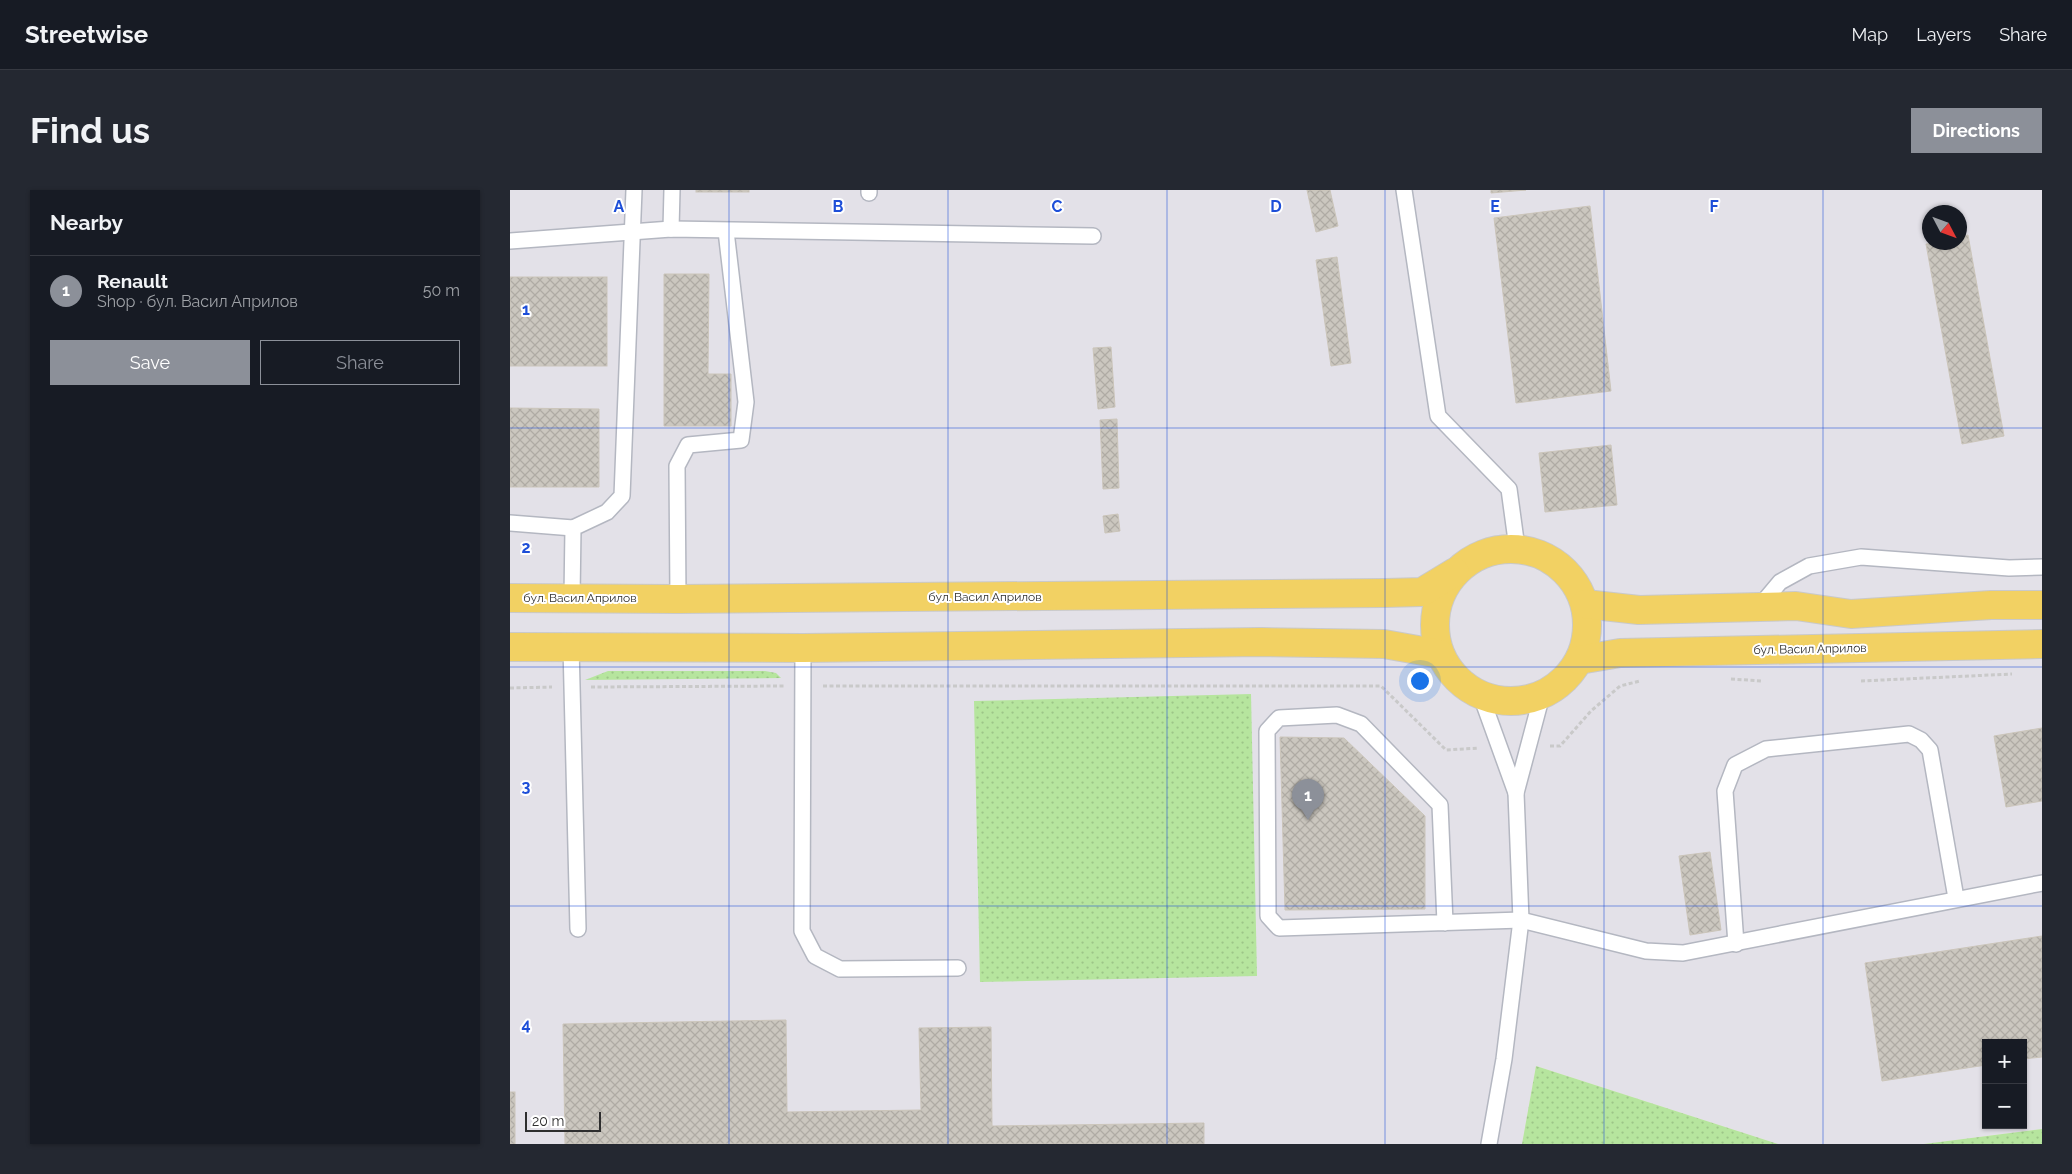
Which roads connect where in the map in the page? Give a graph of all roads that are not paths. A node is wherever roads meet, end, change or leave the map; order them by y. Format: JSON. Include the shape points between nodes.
{"nodes":[{"id":1,"x":634,"y":190,"type":"edge"},
{"id":2,"x":672,"y":190,"type":"edge"},
{"id":3,"x":1404,"y":190,"type":"edge"},
{"id":4,"x":671,"y":228,"type":"junction"},
{"id":5,"x":726,"y":231,"type":"junction"},
{"id":6,"x":633,"y":232,"type":"junction"},
{"id":7,"x":1093,"y":236,"type":"dead end"},
{"id":8,"x":510,"y":241,"type":"edge"},
{"id":9,"x":510,"y":523,"type":"edge"},
{"id":10,"x":572,"y":528,"type":"junction"},
{"id":11,"x":1517,"y":548,"type":"junction"},
{"id":12,"x":2042,"y":567,"type":"edge"},
{"id":13,"x":1455,"y":572,"type":"junction"},
{"id":14,"x":572,"y":597,"type":"junction"},
{"id":15,"x":510,"y":598,"type":"edge"},
{"id":16,"x":678,"y":599,"type":"junction"},
{"id":17,"x":1585,"y":604,"type":"junction"},
{"id":18,"x":2042,"y":605,"type":"edge"},
{"id":19,"x":1759,"y":607,"type":"junction"},
{"id":20,"x":2042,"y":644,"type":"edge"},
{"id":21,"x":571,"y":646,"type":"junction"},
{"id":22,"x":510,"y":647,"type":"edge"},
{"id":23,"x":803,"y":648,"type":"junction"},
{"id":24,"x":1440,"y":654,"type":"junction"},
{"id":25,"x":1579,"y":660,"type":"junction"},
{"id":26,"x":1542,"y":695,"type":"junction"},
{"id":27,"x":1481,"y":696,"type":"junction"},
{"id":28,"x":1516,"y":793,"type":"junction"},
{"id":29,"x":2042,"y":882,"type":"edge"},
{"id":30,"x":1956,"y":898,"type":"junction"},
{"id":31,"x":1521,"y":920,"type":"junction"},
{"id":32,"x":1445,"y":923,"type":"junction"},
{"id":33,"x":578,"y":929,"type":"dead end"},
{"id":34,"x":1736,"y":944,"type":"junction"},
{"id":35,"x":958,"y":968,"type":"dead end"},
{"id":36,"x":1489,"y":1144,"type":"edge"}],
"edges":[{"from":1,"to":6,"type":"lane"},
{"from":2,"to":4,"type":"lane"},
{"from":3,"to":11,"type":"lane","via":[[1438,416],[1509,488]]},
{"from":4,"to":5,"type":"lane"},
{"from":4,"to":6,"type":"lane"},
{"from":5,"to":7,"type":"lane"},
{"from":5,"to":16,"type":"lane","via":[[746,402],[740,440],[688,445],[677,466]]},
{"from":6,"to":8,"type":"lane"},
{"from":6,"to":10,"type":"lane","via":[[622,496],[607,512]]},
{"from":9,"to":10,"type":"lane"},
{"from":10,"to":14,"type":"lane"},
{"from":11,"to":13,"type":"main road","via":[[1496,549],[1475,556]]},
{"from":11,"to":17,"type":"main road","via":[[1539,553],[1562,567],[1575,582]]},
{"from":12,"to":19,"type":"lane","via":[[2009,568],[1861,557],[1809,566],[1780,582]]},
{"from":13,"to":16,"type":"main road","name":"бул. Васил Априлов","via":[[1422,592]]},
{"from":13,"to":24,"type":"main road","via":[[1444,586],[1436,608],[1434,631]]},
{"from":14,"to":15,"type":"main road","name":"бул. Васил Априлов"},
{"from":14,"to":16,"type":"main road","name":"бул. Васил Априлов"},
{"from":17,"to":19,"type":"main road","via":[[1639,610]]},
{"from":17,"to":25,"type":"main road","via":[[1587,629]]},
{"from":18,"to":19,"type":"main road","via":[[1851,614],[1796,606]]},
{"from":20,"to":25,"type":"main road","name":"бул. Васил Априлов","via":[[1620,653]]},
{"from":21,"to":22,"type":"main road"},
{"from":21,"to":23,"type":"main road"},
{"from":21,"to":33,"type":"lane"},
{"from":23,"to":24,"type":"main road","via":[[1261,642],[1384,644]]},
{"from":23,"to":35,"type":"lane","via":[[802,931],[815,956],[840,969]]},
{"from":24,"to":27,"type":"main road","via":[[1449,671]]},
{"from":25,"to":26,"type":"main road","via":[[1560,684]]},
{"from":26,"to":27,"type":"main road","via":[[1515,701]]},
{"from":26,"to":28,"type":"lane"},
{"from":27,"to":28,"type":"lane"},
{"from":28,"to":31,"type":"lane"},
{"from":29,"to":30,"type":"lane"},
{"from":30,"to":34,"type":"lane"},
{"from":30,"to":34,"type":"lane","via":[[1930,750],[1921,740],[1909,734],[1766,749],[1735,765],[1725,791]]},
{"from":31,"to":32,"type":"lane"},
{"from":31,"to":34,"type":"lane","via":[[1646,951],[1683,953]]},
{"from":31,"to":36,"type":"lane","via":[[1504,1059]]},
{"from":32,"to":32,"type":"lane","via":[[1279,928],[1268,916],[1267,730],[1279,718],[1337,715],[1361,724],[1440,805]]}]}
